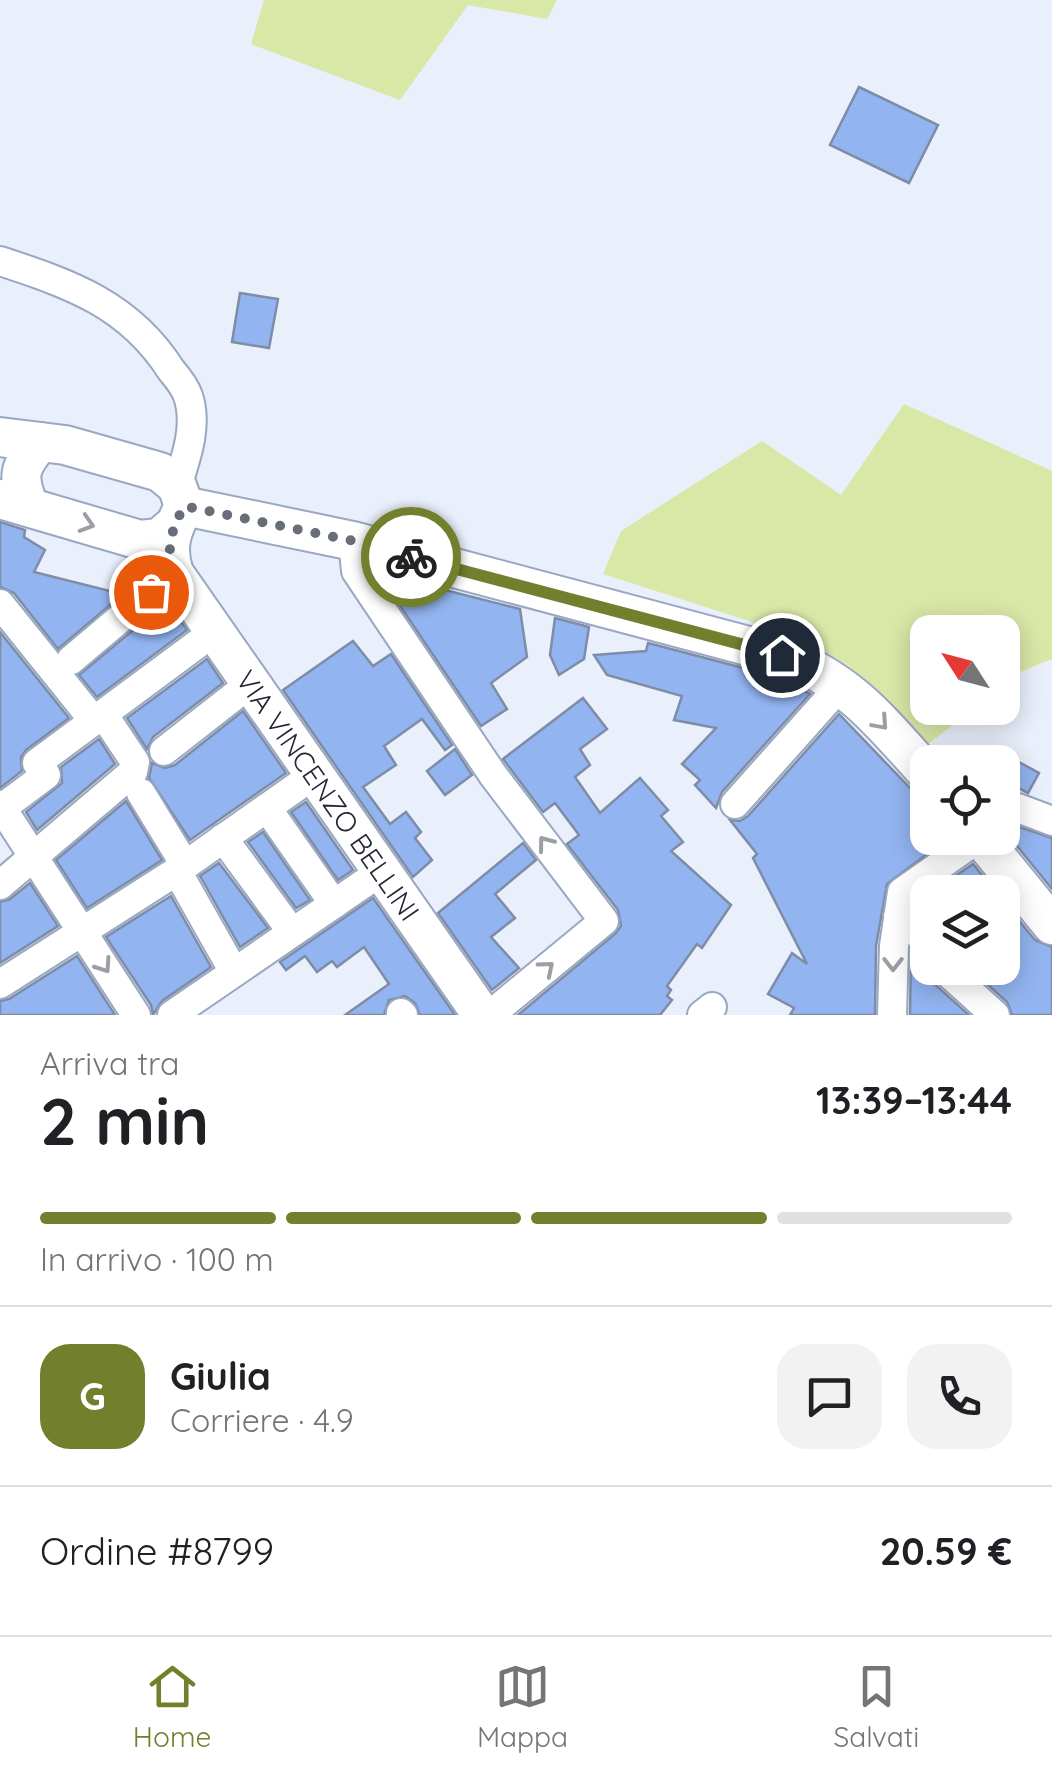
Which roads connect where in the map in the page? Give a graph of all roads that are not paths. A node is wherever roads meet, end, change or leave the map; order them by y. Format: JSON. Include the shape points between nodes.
{"nodes":[{"id":1,"x":0,"y":261,"type":"edge"},
{"id":2,"x":16,"y":439,"type":"edge"},
{"id":3,"x":14,"y":503,"type":"edge"},
{"id":4,"x":182,"y":507,"type":"junction"},
{"id":5,"x":354,"y":541,"type":"junction"},
{"id":6,"x":174,"y":573,"type":"junction"},
{"id":7,"x":0,"y":604,"type":"edge"},
{"id":8,"x":215,"y":632,"type":"junction"},
{"id":9,"x":71,"y":660,"type":"dead end"},
{"id":10,"x":251,"y":683,"type":"junction"},
{"id":11,"x":842,"y":684,"type":"junction"},
{"id":12,"x":99,"y":717,"type":"junction"},
{"id":13,"x":164,"y":751,"type":"dead end"},
{"id":14,"x":910,"y":755,"type":"edge"},
{"id":15,"x":315,"y":774,"type":"junction"},
{"id":16,"x":137,"y":782,"type":"junction"},
{"id":17,"x":735,"y":804,"type":"dead end"},
{"id":18,"x":1,"y":806,"type":"edge"},
{"id":19,"x":267,"y":808,"type":"junction"},
{"id":20,"x":1020,"y":809,"type":"edge"},
{"id":21,"x":1052,"y":821,"type":"edge"},
{"id":22,"x":223,"y":838,"type":"junction"},
{"id":23,"x":955,"y":855,"type":"edge"},
{"id":24,"x":994,"y":855,"type":"edge"},
{"id":25,"x":34,"y":856,"type":"junction"},
{"id":26,"x":181,"y":868,"type":"junction"},
{"id":27,"x":382,"y":871,"type":"junction"},
{"id":28,"x":0,"y":885,"type":"edge"},
{"id":29,"x":334,"y":904,"type":"junction"},
{"id":30,"x":898,"y":917,"type":"junction"},
{"id":31,"x":1052,"y":925,"type":"edge"},
{"id":32,"x":910,"y":927,"type":"edge"},
{"id":33,"x":292,"y":932,"type":"junction"},
{"id":34,"x":82,"y":933,"type":"junction"},
{"id":35,"x":234,"y":972,"type":"junction"},
{"id":36,"x":0,"y":984,"type":"edge"},
{"id":37,"x":962,"y":985,"type":"edge"},
{"id":38,"x":136,"y":1015,"type":"edge"},
{"id":39,"x":172,"y":1015,"type":"edge"},
{"id":40,"x":482,"y":1015,"type":"edge"},
{"id":41,"x":490,"y":1015,"type":"edge"},
{"id":42,"x":892,"y":1015,"type":"edge"},
{"id":43,"x":996,"y":1015,"type":"edge"}],
"edges":[{"from":1,"to":4,"type":"street","via":[[76,287],[120,312],[158,349],[188,395],[192,427]]},
{"from":2,"to":3,"type":"street","via":[[26,458]]},
{"from":2,"to":4,"type":"street","via":[[65,445],[160,472]]},
{"from":3,"to":4,"type":"street","one_way":true,"via":[[140,540],[159,538]]},
{"from":4,"to":5,"type":"street"},
{"from":4,"to":6,"type":"street","via":[[169,558]]},
{"from":5,"to":11,"type":"street","via":[[782,655]]},
{"from":41,"to":5,"type":"street","one_way":true,"via":[[604,921],[493,775],[356,571]]},
{"from":6,"to":8,"type":"street","name":"VIA VINCENZO BELLINI"},
{"from":6,"to":9,"type":"street"},
{"from":7,"to":12,"type":"street"},
{"from":8,"to":10,"type":"street","name":"VIA VINCENZO BELLINI"},
{"from":8,"to":12,"type":"street"},
{"from":10,"to":13,"type":"street"},
{"from":10,"to":15,"type":"street","name":"VIA VINCENZO BELLINI"},
{"from":11,"to":14,"type":"street","one_way":true},
{"from":11,"to":17,"type":"street"},
{"from":12,"to":16,"type":"street","via":[[135,762]]},
{"from":12,"to":18,"type":"street","via":[[37,763],[46,775]]},
{"from":15,"to":19,"type":"street"},
{"from":15,"to":27,"type":"street","name":"VIA VINCENZO BELLINI"},
{"from":16,"to":25,"type":"street"},
{"from":16,"to":26,"type":"street"},
{"from":18,"to":25,"type":"street"},
{"from":19,"to":22,"type":"street"},
{"from":19,"to":29,"type":"street"},
{"from":20,"to":21,"type":"street"},
{"from":22,"to":26,"type":"street"},
{"from":22,"to":33,"type":"street"},
{"from":23,"to":30,"type":"street","via":[[902,892]]},
{"from":24,"to":31,"type":"street"},
{"from":25,"to":28,"type":"street"},
{"from":25,"to":34,"type":"street"},
{"from":26,"to":34,"type":"street"},
{"from":26,"to":35,"type":"street"},
{"from":27,"to":29,"type":"street"},
{"from":27,"to":40,"type":"street","name":"VIA VINCENZO BELLINI"},
{"from":29,"to":33,"type":"street"},
{"from":30,"to":32,"type":"street"},
{"from":30,"to":42,"type":"street","one_way":true},
{"from":33,"to":35,"type":"street"},
{"from":34,"to":36,"type":"street"},
{"from":34,"to":38,"type":"street","one_way":true},
{"from":35,"to":39,"type":"street"},
{"from":37,"to":43,"type":"street"}]}
